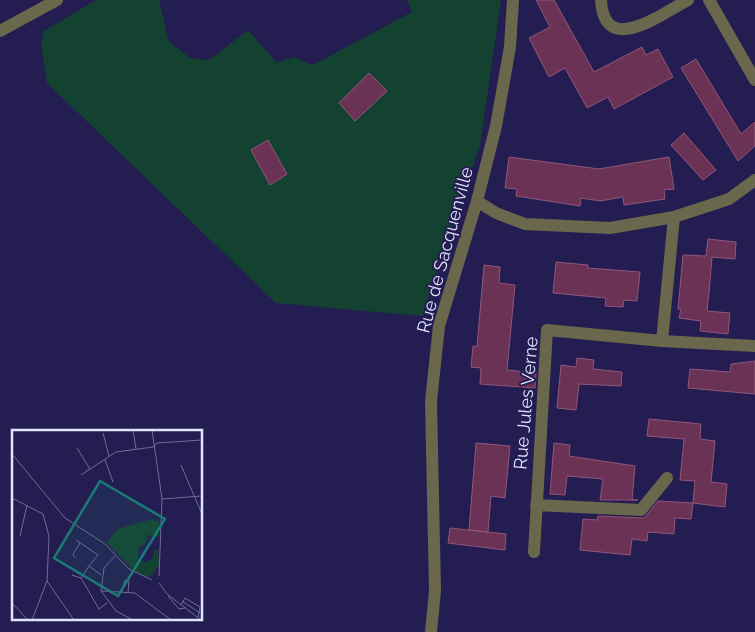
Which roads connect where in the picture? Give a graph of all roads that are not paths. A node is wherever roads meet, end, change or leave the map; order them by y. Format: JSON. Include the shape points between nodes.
{"nodes":[{"id":1,"x":57,"y":0,"type":"edge"},
{"id":2,"x":513,"y":0,"type":"edge"},
{"id":3,"x":600,"y":0,"type":"edge"},
{"id":4,"x":688,"y":0,"type":"edge"},
{"id":5,"x":709,"y":0,"type":"edge"},
{"id":6,"x":0,"y":31,"type":"edge"},
{"id":7,"x":755,"y":80,"type":"edge"},
{"id":8,"x":755,"y":180,"type":"edge"},
{"id":9,"x":477,"y":201,"type":"junction"},
{"id":10,"x":674,"y":218,"type":"junction"},
{"id":11,"x":662,"y":341,"type":"junction"},
{"id":12,"x":755,"y":346,"type":"edge"},
{"id":13,"x":667,"y":478,"type":"dead end"},
{"id":14,"x":536,"y":505,"type":"junction"},
{"id":15,"x":534,"y":552,"type":"dead end"},
{"id":16,"x":431,"y":632,"type":"edge"}],
"edges":[{"from":1,"to":6,"type":"street"},
{"from":2,"to":9,"type":"street","name":"Rue de Sacquenville","via":[[510,47],[496,126]]},
{"from":3,"to":4,"type":"street","via":[[601,12],[608,24],[619,30],[631,30]]},
{"from":5,"to":7,"type":"street"},
{"from":8,"to":10,"type":"street","via":[[729,199]]},
{"from":9,"to":10,"type":"street","via":[[525,224],[610,228]]},
{"from":9,"to":16,"type":"street","name":"Rue de Sacquenville","via":[[439,326],[431,401],[435,591]]},
{"from":10,"to":11,"type":"street"},
{"from":11,"to":12,"type":"street"},
{"from":11,"to":14,"type":"street","name":"Rue Jules Verne","via":[[547,330]]},
{"from":13,"to":14,"type":"street","via":[[641,510]]},
{"from":14,"to":15,"type":"street","name":"Rue Jules Verne"}]}
